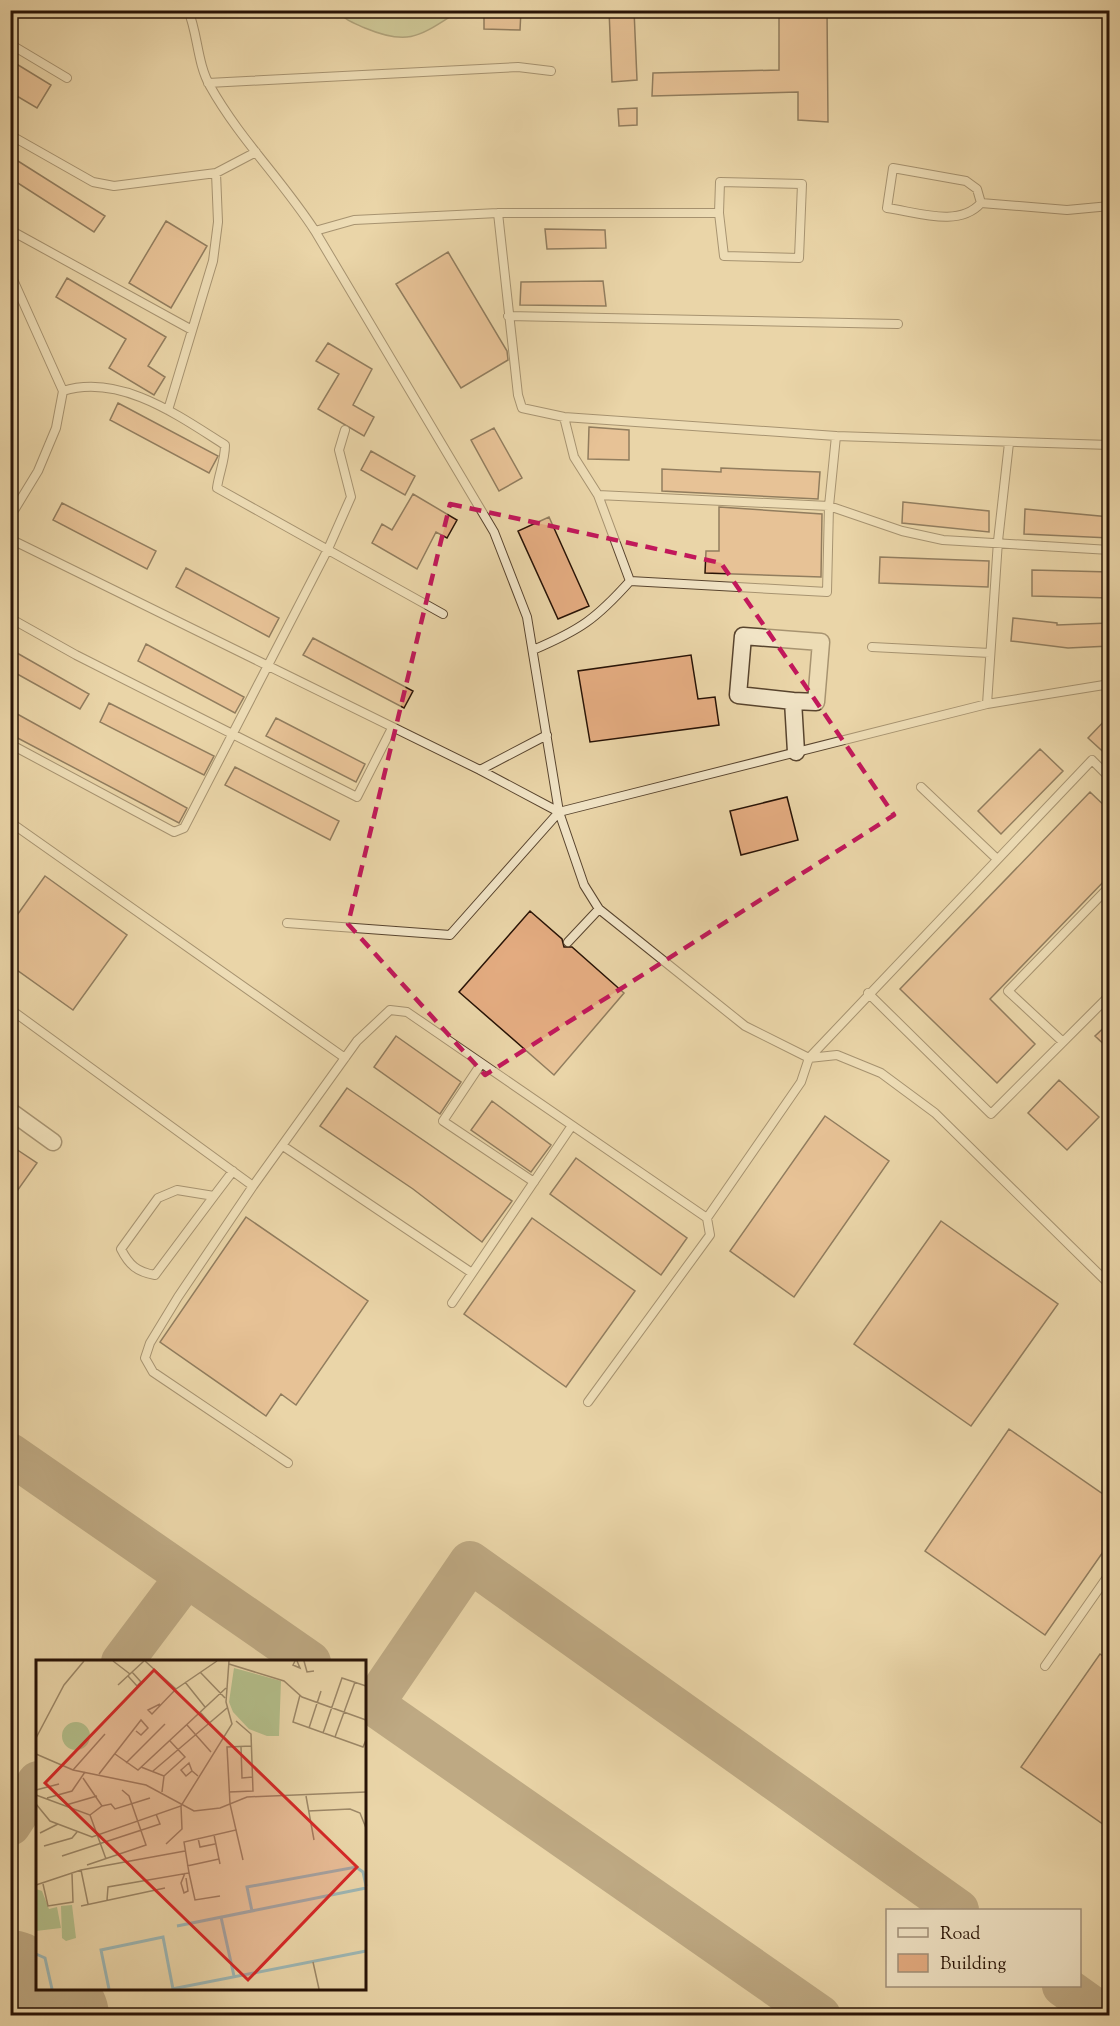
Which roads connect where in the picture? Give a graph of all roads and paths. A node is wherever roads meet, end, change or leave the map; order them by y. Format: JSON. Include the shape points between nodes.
{"nodes":[{"id":1,"x":188,"y":10,"type":"edge"},
{"id":2,"x":10,"y":44,"type":"edge"},
{"id":3,"x":551,"y":70,"type":"dead end"},
{"id":4,"x":67,"y":78,"type":"dead end"},
{"id":5,"x":208,"y":83,"type":"junction"},
{"id":6,"x":10,"y":135,"type":"edge"},
{"id":7,"x":256,"y":153,"type":"junction"},
{"id":8,"x":216,"y":173,"type":"junction"},
{"id":9,"x":981,"y":203,"type":"junction"},
{"id":10,"x":1110,"y":206,"type":"edge"},
{"id":11,"x":498,"y":213,"type":"junction"},
{"id":12,"x":719,"y":213,"type":"junction"},
{"id":13,"x":10,"y":230,"type":"edge"},
{"id":14,"x":315,"y":231,"type":"junction"},
{"id":15,"x":10,"y":273,"type":"edge"},
{"id":16,"x":508,"y":316,"type":"junction"},
{"id":17,"x":898,"y":324,"type":"dead end"},
{"id":18,"x":192,"y":330,"type":"junction"},
{"id":19,"x":63,"y":391,"type":"junction"},
{"id":20,"x":168,"y":410,"type":"junction"},
{"id":21,"x":564,"y":417,"type":"junction"},
{"id":22,"x":345,"y":430,"type":"dead end"},
{"id":23,"x":836,"y":436,"type":"junction"},
{"id":24,"x":1009,"y":443,"type":"junction"},
{"id":25,"x":1110,"y":445,"type":"edge"},
{"id":26,"x":598,"y":495,"type":"junction"},
{"id":27,"x":829,"y":506,"type":"junction"},
{"id":28,"x":10,"y":517,"type":"edge"},
{"id":29,"x":10,"y":539,"type":"edge"},
{"id":30,"x":998,"y":541,"type":"junction"},
{"id":31,"x":328,"y":549,"type":"junction"},
{"id":32,"x":1110,"y":550,"type":"edge"},
{"id":33,"x":630,"y":581,"type":"junction"},
{"id":34,"x":443,"y":614,"type":"dead end"},
{"id":35,"x":10,"y":618,"type":"edge"},
{"id":36,"x":872,"y":647,"type":"dead end"},
{"id":37,"x":533,"y":650,"type":"junction"},
{"id":38,"x":990,"y":653,"type":"junction"},
{"id":39,"x":267,"y":667,"type":"junction"},
{"id":40,"x":1110,"y":684,"type":"edge"},
{"id":41,"x":793,"y":701,"type":"junction"},
{"id":42,"x":987,"y":704,"type":"junction"},
{"id":43,"x":392,"y":728,"type":"junction"},
{"id":44,"x":234,"y":735,"type":"junction"},
{"id":45,"x":547,"y":735,"type":"junction"},
{"id":46,"x":10,"y":744,"type":"edge"},
{"id":47,"x":796,"y":752,"type":"junction"},
{"id":48,"x":480,"y":770,"type":"junction"},
{"id":49,"x":1110,"y":777,"type":"edge"},
{"id":50,"x":921,"y":787,"type":"dead end"},
{"id":51,"x":559,"y":812,"type":"junction"},
{"id":52,"x":10,"y":822,"type":"edge"},
{"id":53,"x":997,"y":859,"type":"junction"},
{"id":54,"x":1110,"y":886,"type":"edge"},
{"id":55,"x":599,"y":909,"type":"junction"},
{"id":56,"x":288,"y":923,"type":"dead end"},
{"id":57,"x":568,"y":942,"type":"dead end"},
{"id":58,"x":868,"y":993,"type":"junction"},
{"id":59,"x":1110,"y":995,"type":"edge"},
{"id":60,"x":10,"y":1009,"type":"edge"},
{"id":61,"x":1063,"y":1042,"type":"junction"},
{"id":62,"x":345,"y":1058,"type":"junction"},
{"id":63,"x":809,"y":1058,"type":"junction"},
{"id":64,"x":481,"y":1064,"type":"junction"},
{"id":65,"x":10,"y":1111,"type":"edge"},
{"id":66,"x":571,"y":1127,"type":"junction"},
{"id":67,"x":52,"y":1142,"type":"dead end"},
{"id":68,"x":283,"y":1146,"type":"junction"},
{"id":69,"x":233,"y":1171,"type":"junction"},
{"id":70,"x":534,"y":1182,"type":"junction"},
{"id":71,"x":253,"y":1186,"type":"junction"},
{"id":72,"x":214,"y":1196,"type":"junction"},
{"id":73,"x":707,"y":1218,"type":"junction"},
{"id":74,"x":472,"y":1273,"type":"junction"},
{"id":75,"x":1110,"y":1285,"type":"edge"},
{"id":76,"x":452,"y":1303,"type":"dead end"},
{"id":77,"x":588,"y":1402,"type":"dead end"},
{"id":78,"x":288,"y":1463,"type":"dead end"},
{"id":79,"x":1110,"y":1573,"type":"edge"},
{"id":80,"x":1045,"y":1666,"type":"dead end"}],
"edges":[{"from":1,"to":5,"type":"lane"},
{"from":2,"to":4,"type":"lane"},
{"from":3,"to":5,"type":"lane","via":[[518,67]]},
{"from":5,"to":7,"type":"lane"},
{"from":6,"to":8,"type":"lane","via":[[93,182],[114,186]]},
{"from":7,"to":8,"type":"lane"},
{"from":7,"to":14,"type":"lane","via":[[292,195]]},
{"from":8,"to":18,"type":"lane","via":[[218,222],[213,261]]},
{"from":9,"to":9,"type":"lane","via":[[973,213],[954,218],[887,208],[893,168],[966,182],[977,189]]},
{"from":9,"to":10,"type":"lane","via":[[1067,210]]},
{"from":11,"to":12,"type":"lane"},
{"from":11,"to":14,"type":"lane","via":[[354,219]]},
{"from":11,"to":16,"type":"lane"},
{"from":12,"to":12,"type":"lane","via":[[720,182],[802,184],[799,258],[724,256]]},
{"from":13,"to":18,"type":"lane"},
{"from":14,"to":37,"type":"lane","via":[[494,532],[527,617]]},
{"from":15,"to":19,"type":"lane"},
{"from":16,"to":17,"type":"lane"},
{"from":16,"to":21,"type":"lane","via":[[522,408]]},
{"from":18,"to":20,"type":"lane"},
{"from":19,"to":20,"type":"lane","via":[[80,386],[111,387]]},
{"from":19,"to":28,"type":"lane","via":[[56,428],[38,471]]},
{"from":20,"to":31,"type":"lane","via":[[225,445],[217,488]]},
{"from":21,"to":23,"type":"lane"},
{"from":21,"to":26,"type":"lane","via":[[574,457]]},
{"from":22,"to":31,"type":"lane","via":[[339,450],[351,497]]},
{"from":23,"to":24,"type":"lane"},
{"from":23,"to":27,"type":"lane"},
{"from":24,"to":25,"type":"lane"},
{"from":24,"to":30,"type":"lane"},
{"from":26,"to":27,"type":"lane"},
{"from":26,"to":33,"type":"lane"},
{"from":27,"to":30,"type":"lane","via":[[943,540]]},
{"from":27,"to":33,"type":"lane","via":[[827,592]]},
{"from":29,"to":39,"type":"lane"},
{"from":30,"to":32,"type":"lane"},
{"from":30,"to":38,"type":"lane"},
{"from":31,"to":34,"type":"lane"},
{"from":31,"to":39,"type":"lane"},
{"from":33,"to":37,"type":"lane","via":[[603,611],[574,633]]},
{"from":35,"to":44,"type":"lane"},
{"from":36,"to":38,"type":"lane"},
{"from":37,"to":45,"type":"lane"},
{"from":38,"to":42,"type":"lane"},
{"from":39,"to":43,"type":"lane"},
{"from":39,"to":44,"type":"lane"},
{"from":40,"to":42,"type":"lane"},
{"from":41,"to":41,"type":"street","via":[[738,694],[743,636],[821,642],[816,702]]},
{"from":41,"to":47,"type":"street"},
{"from":42,"to":47,"type":"lane"},
{"from":43,"to":44,"type":"lane","via":[[357,797]]},
{"from":43,"to":48,"type":"lane"},
{"from":44,"to":46,"type":"lane","via":[[190,821],[174,832]]},
{"from":45,"to":48,"type":"lane"},
{"from":45,"to":51,"type":"lane"},
{"from":47,"to":51,"type":"lane"},
{"from":48,"to":51,"type":"lane"},
{"from":49,"to":53,"type":"lane","via":[[1092,760]]},
{"from":50,"to":53,"type":"lane"},
{"from":51,"to":55,"type":"lane","via":[[584,885]]},
{"from":51,"to":56,"type":"lane","via":[[450,935]]},
{"from":52,"to":62,"type":"lane"},
{"from":53,"to":58,"type":"lane"},
{"from":54,"to":61,"type":"lane","via":[[1008,991]]},
{"from":55,"to":57,"type":"lane"},
{"from":55,"to":63,"type":"lane","via":[[745,1026]]},
{"from":58,"to":61,"type":"lane","via":[[992,1114]]},
{"from":58,"to":63,"type":"lane"},
{"from":59,"to":61,"type":"lane"},
{"from":60,"to":69,"type":"lane"},
{"from":62,"to":64,"type":"lane","via":[[390,1010],[407,1012]]},
{"from":62,"to":68,"type":"lane"},
{"from":63,"to":73,"type":"lane","via":[[801,1082]]},
{"from":63,"to":75,"type":"lane","via":[[837,1055],[881,1073],[908,1093],[934,1113]]},
{"from":64,"to":66,"type":"lane"},
{"from":64,"to":70,"type":"lane","via":[[443,1121]]},
{"from":65,"to":67,"type":"street"},
{"from":66,"to":70,"type":"lane"},
{"from":66,"to":73,"type":"lane"},
{"from":68,"to":71,"type":"lane"},
{"from":68,"to":74,"type":"lane"},
{"from":69,"to":71,"type":"lane"},
{"from":69,"to":72,"type":"lane"},
{"from":70,"to":74,"type":"lane"},
{"from":71,"to":78,"type":"lane","via":[[178,1297],[145,1358],[153,1372]]},
{"from":72,"to":72,"type":"lane","via":[[177,1190],[158,1198],[121,1249],[127,1261],[141,1272],[155,1275]]},
{"from":73,"to":77,"type":"lane","via":[[710,1235]]},
{"from":74,"to":76,"type":"lane"},
{"from":79,"to":80,"type":"lane"}]}
